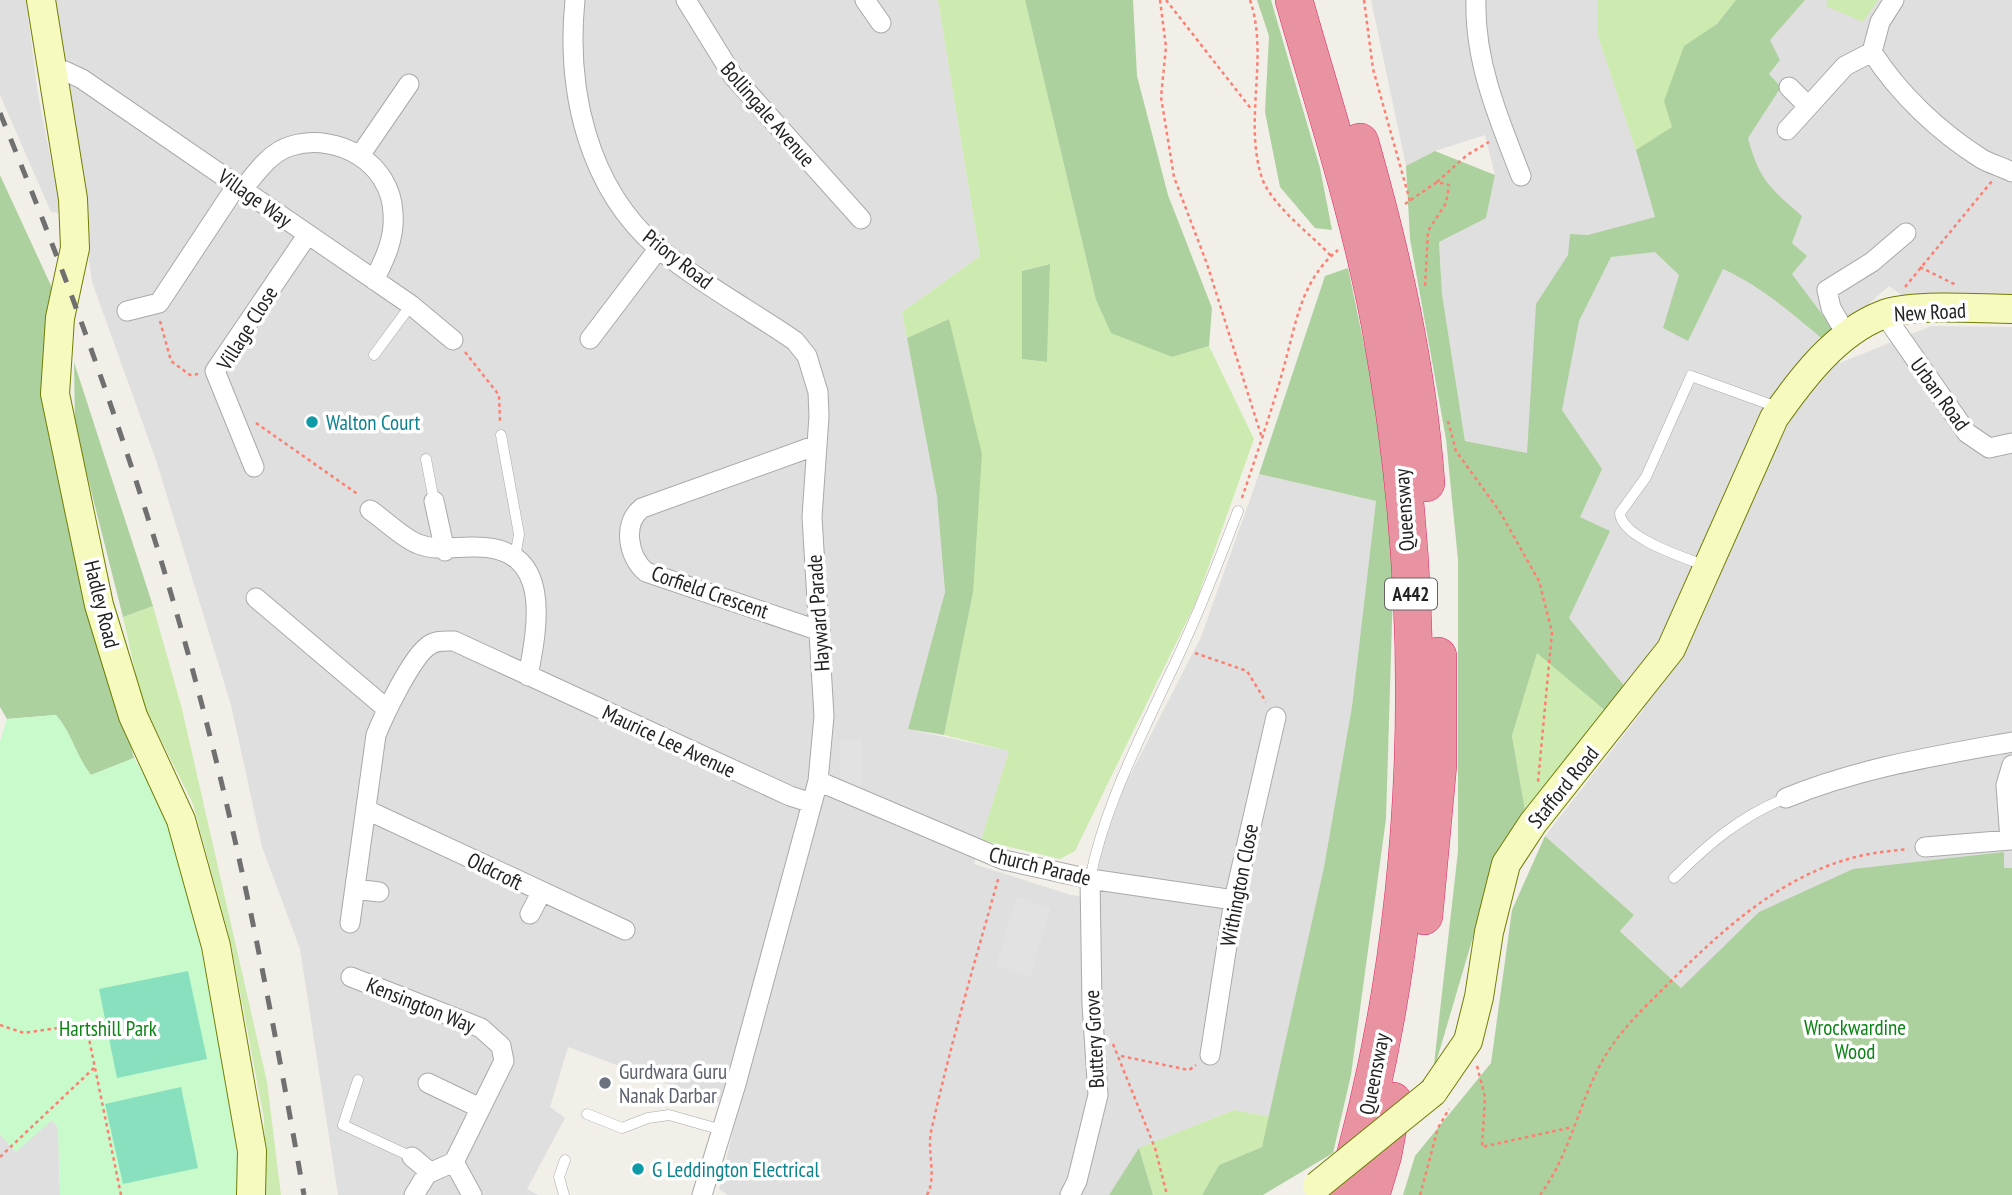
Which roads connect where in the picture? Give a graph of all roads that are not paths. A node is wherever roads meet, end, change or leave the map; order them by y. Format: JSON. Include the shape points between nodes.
{"nodes":[{"id":1,"x":41,"y":0,"type":"edge"},
{"id":2,"x":575,"y":0,"type":"edge"},
{"id":3,"x":686,"y":0,"type":"edge"},
{"id":4,"x":865,"y":0,"type":"edge"},
{"id":5,"x":1294,"y":0,"type":"edge"},
{"id":6,"x":1320,"y":0,"type":"edge"},
{"id":7,"x":1476,"y":0,"type":"edge"},
{"id":8,"x":1894,"y":0,"type":"edge"},
{"id":9,"x":881,"y":23,"type":"dead end"},
{"id":10,"x":1872,"y":52,"type":"junction"},
{"id":11,"x":50,"y":71,"type":"junction"},
{"id":12,"x":409,"y":84,"type":"dead end"},
{"id":13,"x":1790,"y":87,"type":"dead end"},
{"id":14,"x":1807,"y":105,"type":"junction"},
{"id":15,"x":1787,"y":130,"type":"dead end"},
{"id":16,"x":361,"y":154,"type":"junction"},
{"id":17,"x":2008,"y":170,"type":"edge"},
{"id":18,"x":1521,"y":176,"type":"dead end"},
{"id":19,"x":240,"y":187,"type":"junction"},
{"id":20,"x":861,"y":219,"type":"dead end"},
{"id":21,"x":1906,"y":233,"type":"dead end"},
{"id":22,"x":308,"y":234,"type":"junction"},
{"id":23,"x":659,"y":248,"type":"junction"},
{"id":24,"x":374,"y":280,"type":"junction"},
{"id":25,"x":411,"y":305,"type":"junction"},
{"id":26,"x":2012,"y":309,"type":"edge"},
{"id":27,"x":127,"y":311,"type":"dead end"},
{"id":28,"x":1884,"y":314,"type":"junction"},
{"id":29,"x":1846,"y":334,"type":"junction"},
{"id":30,"x":590,"y":339,"type":"dead end"},
{"id":31,"x":453,"y":340,"type":"road end"},
{"id":32,"x":373,"y":355,"type":"dead end"},
{"id":33,"x":1822,"y":360,"type":"joint"},
{"id":34,"x":1781,"y":408,"type":"junction"},
{"id":35,"x":501,"y":435,"type":"road end"},
{"id":36,"x":2012,"y":443,"type":"edge"},
{"id":37,"x":817,"y":445,"type":"junction"},
{"id":38,"x":426,"y":459,"type":"dead end"},
{"id":39,"x":254,"y":467,"type":"dead end"},
{"id":40,"x":434,"y":501,"type":"joint"},
{"id":41,"x":370,"y":509,"type":"road end"},
{"id":42,"x":1238,"y":511,"type":"road end"},
{"id":43,"x":445,"y":551,"type":"junction"},
{"id":44,"x":515,"y":558,"type":"junction"},
{"id":45,"x":1707,"y":566,"type":"junction"},
{"id":46,"x":256,"y":598,"type":"dead end"},
{"id":47,"x":820,"y":631,"type":"junction"},
{"id":48,"x":528,"y":676,"type":"junction"},
{"id":49,"x":387,"y":709,"type":"junction"},
{"id":50,"x":1276,"y":717,"type":"road end"},
{"id":51,"x":2012,"y":742,"type":"edge"},
{"id":52,"x":2012,"y":765,"type":"edge"},
{"id":53,"x":818,"y":781,"type":"junction"},
{"id":54,"x":1795,"y":788,"type":"joint"},
{"id":55,"x":812,"y":803,"type":"junction"},
{"id":56,"x":367,"y":810,"type":"junction"},
{"id":57,"x":1925,"y":847,"type":"road end"},
{"id":58,"x":1674,"y":878,"type":"dead end"},
{"id":59,"x":1090,"y":879,"type":"junction"},
{"id":60,"x":355,"y":889,"type":"junction"},
{"id":61,"x":379,"y":892,"type":"dead end"},
{"id":62,"x":541,"y":893,"type":"junction"},
{"id":63,"x":1234,"y":900,"type":"junction"},
{"id":64,"x":530,"y":914,"type":"dead end"},
{"id":65,"x":350,"y":923,"type":"dead end"},
{"id":66,"x":625,"y":930,"type":"dead end"},
{"id":67,"x":351,"y":977,"type":"dead end"},
{"id":68,"x":1210,"y":1055,"type":"road end"},
{"id":69,"x":358,"y":1080,"type":"dead end"},
{"id":70,"x":428,"y":1083,"type":"dead end"},
{"id":71,"x":480,"y":1108,"type":"junction"},
{"id":72,"x":587,"y":1114,"type":"dead end"},
{"id":73,"x":722,"y":1130,"type":"junction"},
{"id":74,"x":412,"y":1157,"type":"joint"},
{"id":75,"x":565,"y":1160,"type":"dead end"},
{"id":76,"x":454,"y":1162,"type":"junction"},
{"id":77,"x":430,"y":1172,"type":"junction"},
{"id":78,"x":1322,"y":1192,"type":"edge"},
{"id":79,"x":705,"y":1194,"type":"edge"},
{"id":80,"x":251,"y":1195,"type":"edge"},
{"id":81,"x":414,"y":1195,"type":"edge"},
{"id":82,"x":472,"y":1195,"type":"edge"},
{"id":83,"x":564,"y":1195,"type":"edge"},
{"id":84,"x":1070,"y":1195,"type":"edge"},
{"id":85,"x":1371,"y":1195,"type":"edge"}],
"edges":[{"from":1,"to":11,"type":"street","name":"Hadley Road"},
{"from":2,"to":23,"type":"street","name":"Priory Road","via":[[574,88],[588,141],[621,205]]},
{"from":3,"to":20,"type":"street","name":"Bollingale Avenue","via":[[733,76]]},
{"from":4,"to":9,"type":"street"},
{"from":5,"to":78,"type":"highway","name":"Queensway","number":"A442","via":[[1381,329],[1403,474],[1413,635],[1412,757],[1390,993],[1365,1122]]},
{"from":6,"to":85,"type":"highway","name":"Queensway","number":"A442","via":[[1388,242],[1422,423],[1438,652],[1438,765],[1429,879],[1410,1016]]},
{"from":7,"to":18,"type":"street","via":[[1475,19],[1488,87]]},
{"from":8,"to":10,"type":"street","via":[[1880,22]]},
{"from":10,"to":14,"type":"street","via":[[1845,66]]},
{"from":10,"to":17,"type":"street","via":[[1888,78],[1964,147]]},
{"from":11,"to":19,"type":"street","name":"Village Way","via":[[65,71],[82,79]]},
{"from":11,"to":80,"type":"street","name":"Hadley Road","via":[[73,200],[75,248],[60,318],[55,394],[99,605],[133,716],[181,820],[216,946],[252,1151]]},
{"from":12,"to":16,"type":"street"},
{"from":13,"to":14,"type":"street"},
{"from":14,"to":15,"type":"street"},
{"from":16,"to":19,"type":"street","via":[[339,146],[290,146]]},
{"from":16,"to":24,"type":"street","via":[[390,195],[393,213],[387,254]]},
{"from":19,"to":22,"type":"street","name":"Village Way"},
{"from":19,"to":27,"type":"street","via":[[159,303]]},
{"from":21,"to":29,"type":"street","via":[[1872,262],[1827,290]]},
{"from":22,"to":24,"type":"street","name":"Village Way"},
{"from":22,"to":39,"type":"street","name":"Village Close","via":[[215,371]]},
{"from":23,"to":30,"type":"street"},
{"from":23,"to":37,"type":"street","name":"Priory Road","via":[[795,341],[807,356],[818,392]]},
{"from":24,"to":25,"type":"street","name":"Village Way"},
{"from":25,"to":31,"type":"street","name":"Village Way"},
{"from":25,"to":32,"type":"lane"},
{"from":26,"to":28,"type":"street","name":"New Road"},
{"from":28,"to":29,"type":"street","name":"New Road"},
{"from":28,"to":36,"type":"street","name":"Urban Road","via":[[1967,433],[1989,448]]},
{"from":29,"to":33,"type":"street","name":"New Road"},
{"from":33,"to":34,"type":"street","name":"Stafford Road"},
{"from":34,"to":45,"type":"street","name":"Stafford Road"},
{"from":34,"to":45,"type":"lane","via":[[1691,376],[1646,477],[1620,513],[1622,522],[1646,541]]},
{"from":35,"to":44,"type":"lane","via":[[519,534]]},
{"from":37,"to":47,"type":"street","name":"Hayward Parade","via":[[812,517]]},
{"from":37,"to":47,"type":"street","name":"Corfield Crescent","via":[[642,508],[630,524],[633,556],[646,572]]},
{"from":38,"to":40,"type":"lane"},
{"from":40,"to":43,"type":"street"},
{"from":41,"to":43,"type":"street","via":[[416,543]]},
{"from":42,"to":59,"type":"lane","via":[[1211,584],[1130,755]]},
{"from":43,"to":44,"type":"street","via":[[476,547]]},
{"from":44,"to":48,"type":"street","via":[[528,570],[536,595],[537,628]]},
{"from":45,"to":78,"type":"street","name":"Stafford Road","bridge":true,"via":[[1666,657],[1533,823],[1506,864],[1468,1041],[1442,1099]]},
{"from":46,"to":49,"type":"street"},
{"from":47,"to":53,"type":"street","name":"Hayward Parade","via":[[824,716]]},
{"from":48,"to":49,"type":"street","via":[[454,641],[439,641],[426,647]]},
{"from":48,"to":55,"type":"street","name":"Maurice Lee Avenue"},
{"from":49,"to":56,"type":"street","via":[[376,735]]},
{"from":50,"to":63,"type":"street","name":"Withington Close"},
{"from":51,"to":54,"type":"street","via":[[1885,764]]},
{"from":52,"to":57,"type":"street","via":[[2006,785],[2010,840]]},
{"from":53,"to":55,"type":"street","name":"Hayward Parade"},
{"from":53,"to":59,"type":"street","name":"Church Parade","via":[[1004,860]]},
{"from":54,"to":58,"type":"lane","via":[[1753,811],[1706,846]]},
{"from":55,"to":73,"type":"street"},
{"from":56,"to":60,"type":"street"},
{"from":56,"to":62,"type":"street","name":"Oldcroft"},
{"from":59,"to":63,"type":"street","name":"Church Parade"},
{"from":59,"to":84,"type":"street","name":"Buttery Grove","via":[[1091,1004],[1098,1095]]},
{"from":60,"to":61,"type":"street"},
{"from":60,"to":65,"type":"street"},
{"from":62,"to":64,"type":"street"},
{"from":62,"to":66,"type":"street","name":"Oldcroft"},
{"from":63,"to":68,"type":"street","name":"Withington Close"},
{"from":67,"to":71,"type":"street","name":"Kensington Way","via":[[481,1028],[501,1046],[504,1061]]},
{"from":69,"to":74,"type":"lane","via":[[343,1125]]},
{"from":70,"to":71,"type":"street"},
{"from":71,"to":76,"type":"street","name":"Kensington Way"},
{"from":72,"to":73,"type":"lane","via":[[622,1128],[668,1115]]},
{"from":73,"to":79,"type":"street"},
{"from":74,"to":77,"type":"street"},
{"from":75,"to":83,"type":"lane","via":[[559,1177]]},
{"from":76,"to":77,"type":"street"},
{"from":76,"to":82,"type":"street"},
{"from":77,"to":81,"type":"street"}]}
